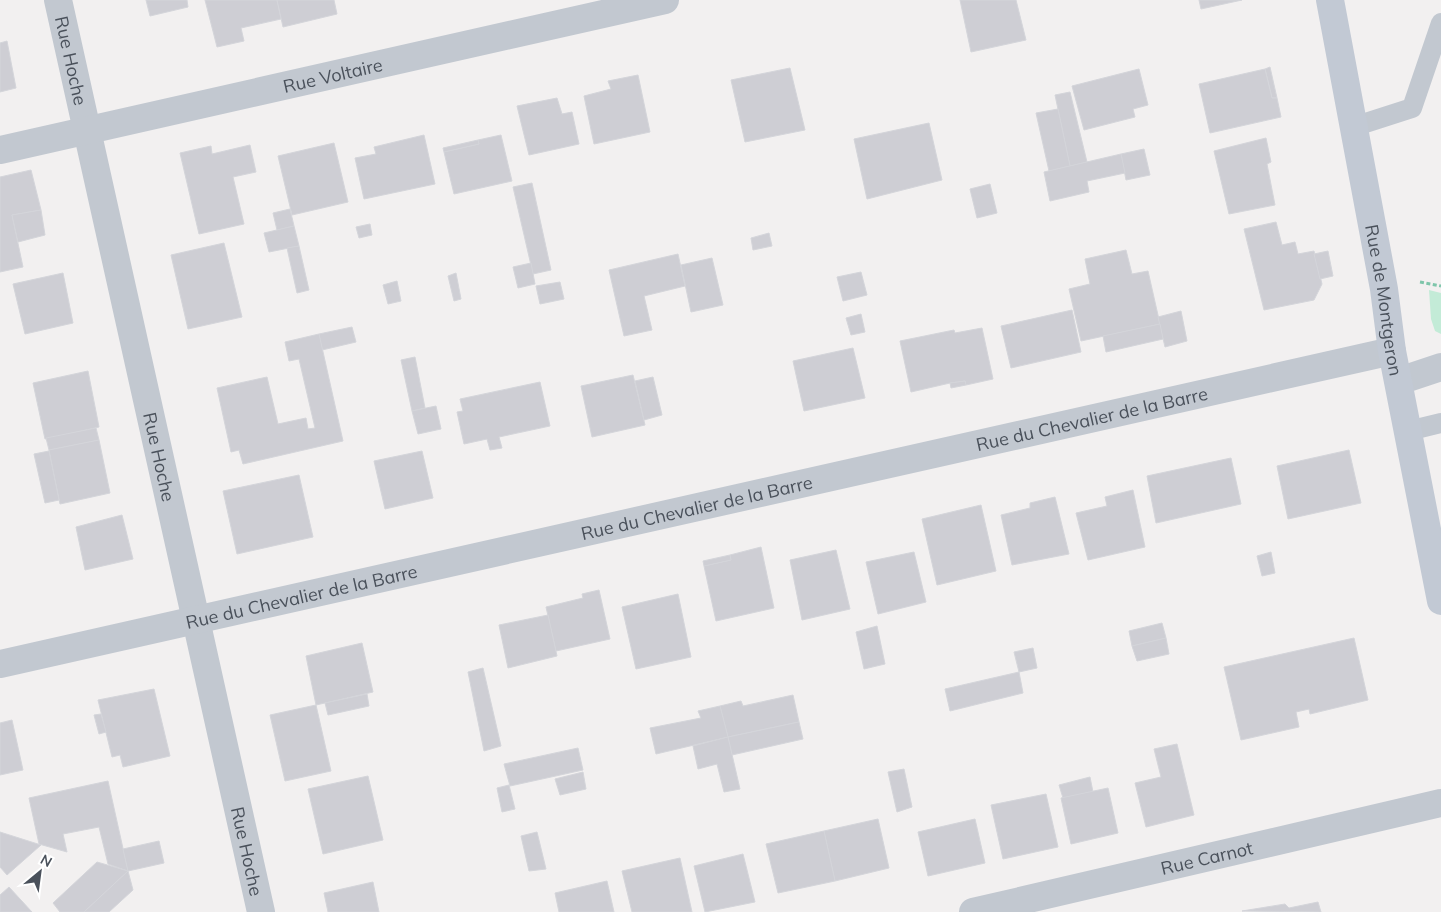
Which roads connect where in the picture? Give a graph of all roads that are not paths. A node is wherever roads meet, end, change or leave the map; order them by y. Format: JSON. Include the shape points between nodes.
{"nodes":[{"id":1,"x":58,"y":0,"type":"edge"},
{"id":2,"x":665,"y":0,"type":"edge"},
{"id":3,"x":1330,"y":0,"type":"edge"},
{"id":4,"x":1441,"y":23,"type":"edge"},
{"id":5,"x":1353,"y":127,"type":"junction"},
{"id":6,"x":88,"y":131,"type":"junction"},
{"id":7,"x":0,"y":150,"type":"edge"},
{"id":8,"x":1392,"y":351,"type":"junction"},
{"id":9,"x":1441,"y":367,"type":"edge"},
{"id":10,"x":1398,"y":381,"type":"junction"},
{"id":11,"x":1441,"y":423,"type":"edge"},
{"id":12,"x":1408,"y":431,"type":"junction"},
{"id":13,"x":1441,"y":601,"type":"edge"},
{"id":14,"x":196,"y":619,"type":"junction"},
{"id":15,"x":0,"y":664,"type":"edge"},
{"id":16,"x":1441,"y":803,"type":"edge"},
{"id":17,"x":261,"y":912,"type":"edge"},
{"id":18,"x":973,"y":912,"type":"edge"}],
"edges":[{"from":1,"to":6,"type":"street","name":"Rue Hoche"},
{"from":2,"to":6,"type":"street","name":"Rue Voltaire"},
{"from":3,"to":5,"type":"street","name":"Rue de Montgeron"},
{"from":4,"to":5,"type":"lane","via":[[1412,108]]},
{"from":5,"to":8,"type":"street","name":"Rue de Montgeron","via":[[1384,289]]},
{"from":6,"to":7,"type":"street","name":"Rue Voltaire"},
{"from":6,"to":14,"type":"street","name":"Rue Hoche"},
{"from":8,"to":10,"type":"street","name":"Rue de Montgeron"},
{"from":8,"to":14,"type":"street","name":"Rue du Chevalier de la Barre"},
{"from":9,"to":10,"type":"street"},
{"from":10,"to":12,"type":"street","name":"Rue de Montgeron"},
{"from":11,"to":12,"type":"lane"},
{"from":12,"to":13,"type":"street","name":"Rue de Montgeron"},
{"from":14,"to":15,"type":"street","name":"Rue du Chevalier de la Barre"},
{"from":14,"to":17,"type":"street","name":"Rue Hoche"},
{"from":16,"to":18,"type":"street","name":"Rue Carnot"}]}
